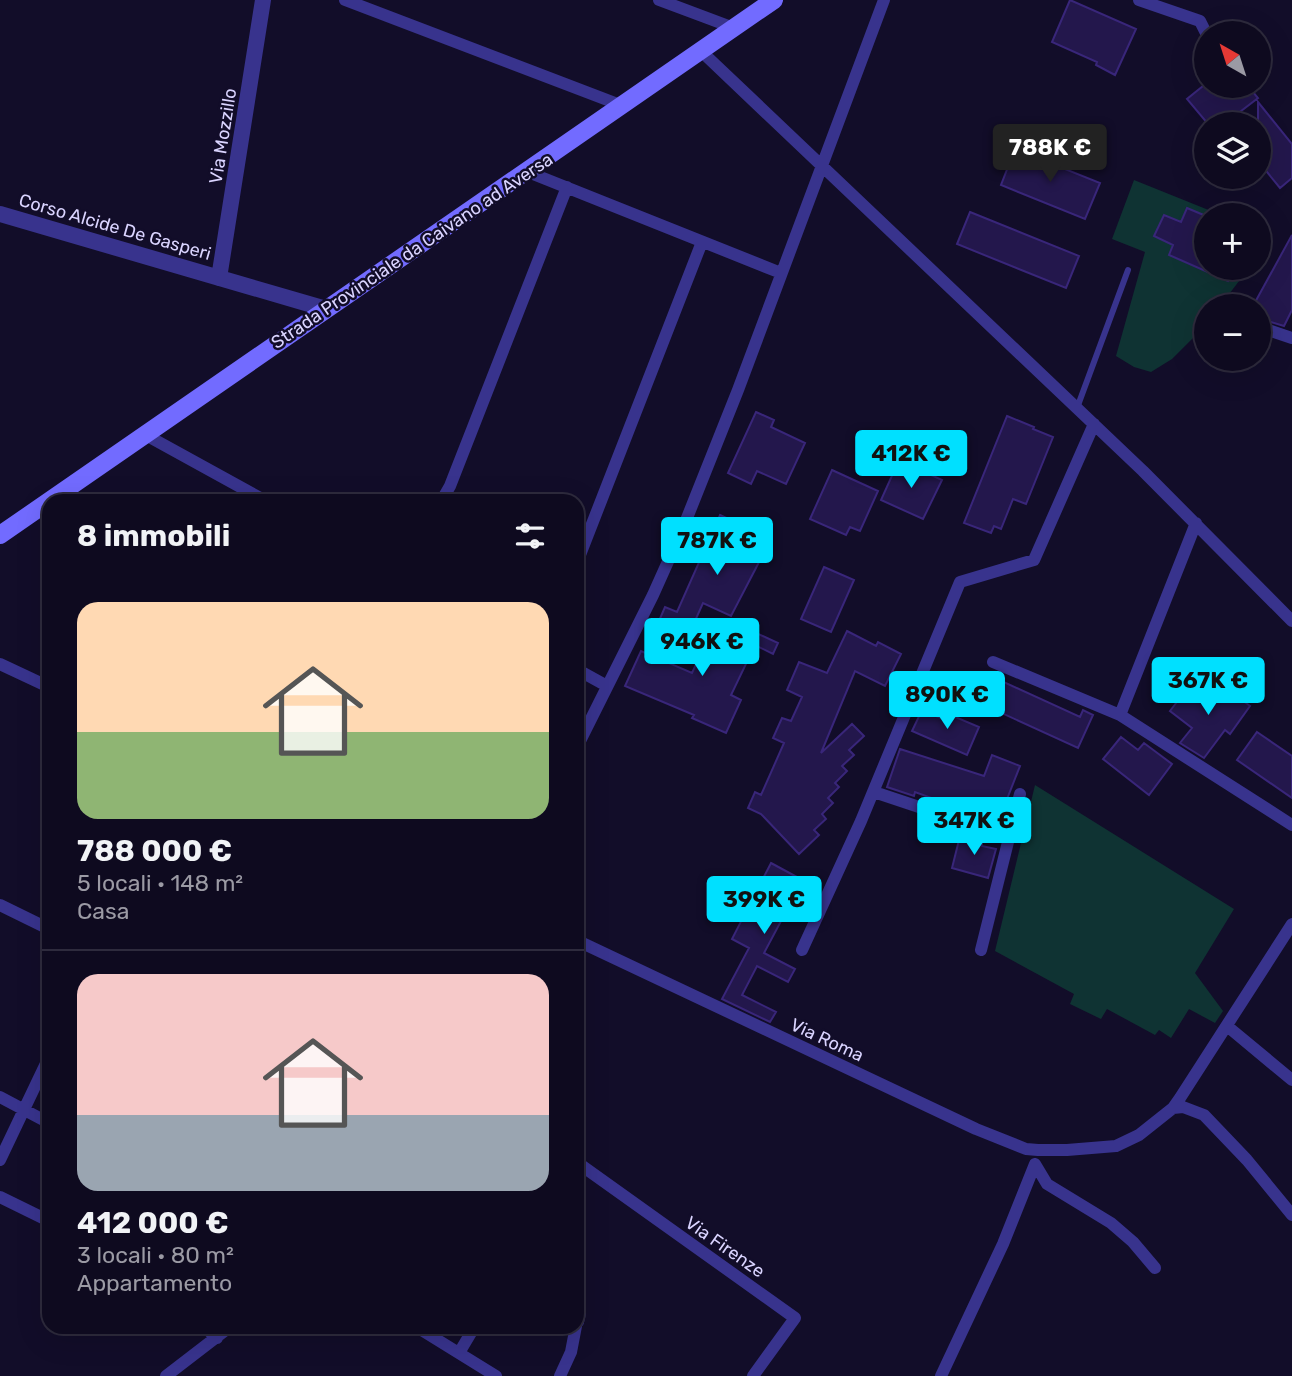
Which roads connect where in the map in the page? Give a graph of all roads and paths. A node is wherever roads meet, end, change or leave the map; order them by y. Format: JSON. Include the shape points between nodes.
{"nodes":[{"id":1,"x":262,"y":0,"type":"edge"},
{"id":2,"x":345,"y":0,"type":"edge"},
{"id":3,"x":659,"y":0,"type":"edge"},
{"id":4,"x":774,"y":0,"type":"edge"},
{"id":5,"x":884,"y":0,"type":"edge"},
{"id":6,"x":1139,"y":0,"type":"edge"},
{"id":7,"x":1200,"y":21,"type":"edge"},
{"id":8,"x":734,"y":28,"type":"junction"},
{"id":9,"x":701,"y":51,"type":"junction"},
{"id":10,"x":623,"y":106,"type":"junction"},
{"id":11,"x":821,"y":167,"type":"junction"},
{"id":12,"x":528,"y":172,"type":"junction"},
{"id":13,"x":567,"y":187,"type":"junction"},
{"id":14,"x":0,"y":214,"type":"edge"},
{"id":15,"x":702,"y":242,"type":"junction"},
{"id":16,"x":1128,"y":270,"type":"dead end"},
{"id":17,"x":781,"y":273,"type":"junction"},
{"id":18,"x":219,"y":278,"type":"junction"},
{"id":19,"x":326,"y":309,"type":"junction"},
{"id":20,"x":1271,"y":331,"type":"edge"},
{"id":21,"x":1292,"y":338,"type":"edge"},
{"id":22,"x":1077,"y":408,"type":"junction"},
{"id":23,"x":1094,"y":424,"type":"junction"},
{"id":24,"x":144,"y":434,"type":"junction"},
{"id":25,"x":58,"y":494,"type":"edge"},
{"id":26,"x":253,"y":494,"type":"edge"},
{"id":27,"x":444,"y":494,"type":"edge"},
{"id":28,"x":42,"y":506,"type":"edge"},
{"id":29,"x":1196,"y":523,"type":"junction"},
{"id":30,"x":0,"y":535,"type":"edge"},
{"id":31,"x":584,"y":546,"type":"edge"},
{"id":32,"x":1292,"y":621,"type":"edge"},
{"id":33,"x":993,"y":662,"type":"dead end"},
{"id":34,"x":0,"y":664,"type":"edge"},
{"id":35,"x":584,"y":673,"type":"edge"},
{"id":36,"x":42,"y":684,"type":"edge"},
{"id":37,"x":607,"y":686,"type":"junction"},
{"id":38,"x":1120,"y":715,"type":"junction"},
{"id":39,"x":584,"y":733,"type":"edge"},
{"id":40,"x":874,"y":792,"type":"junction"},
{"id":41,"x":1020,"y":794,"type":"dead end"},
{"id":42,"x":1292,"y":825,"type":"edge"},
{"id":43,"x":1009,"y":837,"type":"junction"},
{"id":44,"x":0,"y":905,"type":"edge"},
{"id":45,"x":1292,"y":924,"type":"edge"},
{"id":46,"x":42,"y":926,"type":"edge"},
{"id":47,"x":584,"y":944,"type":"edge"},
{"id":48,"x":802,"y":950,"type":"dead end"},
{"id":49,"x":981,"y":950,"type":"dead end"},
{"id":50,"x":1227,"y":1026,"type":"junction"},
{"id":51,"x":42,"y":1071,"type":"edge"},
{"id":52,"x":1292,"y":1080,"type":"edge"},
{"id":53,"x":0,"y":1097,"type":"edge"},
{"id":54,"x":1172,"y":1108,"type":"junction"},
{"id":55,"x":24,"y":1110,"type":"junction"},
{"id":56,"x":42,"y":1119,"type":"edge"},
{"id":57,"x":1038,"y":1150,"type":"junction"},
{"id":58,"x":0,"y":1160,"type":"edge"},
{"id":59,"x":1035,"y":1164,"type":"junction"},
{"id":60,"x":584,"y":1167,"type":"edge"},
{"id":61,"x":0,"y":1197,"type":"edge"},
{"id":62,"x":1292,"y":1215,"type":"edge"},
{"id":63,"x":42,"y":1218,"type":"edge"},
{"id":64,"x":1155,"y":1268,"type":"dead end"},
{"id":65,"x":212,"y":1334,"type":"edge"},
{"id":66,"x":222,"y":1334,"type":"edge"},
{"id":67,"x":428,"y":1334,"type":"edge"},
{"id":68,"x":470,"y":1334,"type":"edge"},
{"id":69,"x":574,"y":1334,"type":"edge"},
{"id":70,"x":217,"y":1338,"type":"junction"},
{"id":71,"x":459,"y":1353,"type":"junction"},
{"id":72,"x":166,"y":1376,"type":"edge"},
{"id":73,"x":496,"y":1376,"type":"edge"},
{"id":74,"x":560,"y":1376,"type":"edge"},
{"id":75,"x":752,"y":1376,"type":"edge"},
{"id":76,"x":941,"y":1376,"type":"edge"}],
"edges":[{"from":1,"to":18,"type":"street","name":"Via Mozzillo"},
{"from":2,"to":10,"type":"street"},
{"from":3,"to":8,"type":"street"},
{"from":4,"to":8,"type":"main road","name":"Strada Provinciale da Caivano ad Aversa"},
{"from":5,"to":11,"type":"street"},
{"from":6,"to":7,"type":"street"},
{"from":8,"to":9,"type":"main road","name":"Strada Provinciale da Caivano ad Aversa"},
{"from":9,"to":10,"type":"main road","name":"Strada Provinciale da Caivano ad Aversa"},
{"from":9,"to":11,"type":"street"},
{"from":10,"to":12,"type":"main road","name":"Strada Provinciale da Caivano ad Aversa"},
{"from":11,"to":17,"type":"street"},
{"from":11,"to":22,"type":"street"},
{"from":12,"to":13,"type":"street"},
{"from":12,"to":19,"type":"main road","name":"Strada Provinciale da Caivano ad Aversa"},
{"from":13,"to":15,"type":"street"},
{"from":13,"to":27,"type":"street"},
{"from":14,"to":18,"type":"street","name":"Corso Alcide De Gasperi"},
{"from":15,"to":17,"type":"street"},
{"from":15,"to":31,"type":"street"},
{"from":16,"to":22,"type":"lane"},
{"from":17,"to":37,"type":"street","via":[[683,528]]},
{"from":18,"to":19,"type":"street","name":"Corso Alcide De Gasperi"},
{"from":19,"to":24,"type":"main road","name":"Strada Provinciale da Caivano ad Aversa"},
{"from":20,"to":21,"type":"street"},
{"from":22,"to":23,"type":"street"},
{"from":23,"to":29,"type":"street"},
{"from":23,"to":40,"type":"street","via":[[1034,560],[960,582]]},
{"from":24,"to":25,"type":"main road","name":"Strada Provinciale da Caivano ad Aversa"},
{"from":24,"to":26,"type":"street"},
{"from":28,"to":30,"type":"main road","name":"Strada Provinciale da Caivano ad Aversa"},
{"from":29,"to":32,"type":"street"},
{"from":29,"to":38,"type":"street"},
{"from":33,"to":38,"type":"street"},
{"from":34,"to":36,"type":"street"},
{"from":35,"to":37,"type":"street"},
{"from":37,"to":39,"type":"street"},
{"from":38,"to":42,"type":"street"},
{"from":40,"to":43,"type":"street"},
{"from":40,"to":48,"type":"street"},
{"from":41,"to":43,"type":"street"},
{"from":43,"to":49,"type":"street"},
{"from":44,"to":46,"type":"street"},
{"from":45,"to":50,"type":"street","name":"Via Roma"},
{"from":47,"to":57,"type":"street","name":"Via Roma","via":[[976,1129]]},
{"from":50,"to":52,"type":"street"},
{"from":50,"to":54,"type":"street","name":"Via Roma"},
{"from":51,"to":55,"type":"street"},
{"from":53,"to":55,"type":"street"},
{"from":54,"to":57,"type":"street","name":"Via Roma","via":[[1139,1135],[1116,1146]]},
{"from":54,"to":62,"type":"street","via":[[1204,1115]]},
{"from":55,"to":56,"type":"street"},
{"from":55,"to":58,"type":"street"},
{"from":57,"to":59,"type":"street","via":[[1045,1159]]},
{"from":59,"to":64,"type":"street","via":[[1048,1184],[1111,1223]]},
{"from":59,"to":76,"type":"street"},
{"from":60,"to":75,"type":"street","name":"Via Firenze","via":[[795,1318]]},
{"from":61,"to":63,"type":"street"},
{"from":65,"to":70,"type":"street"},
{"from":66,"to":70,"type":"street"},
{"from":67,"to":71,"type":"street"},
{"from":68,"to":71,"type":"street"},
{"from":69,"to":74,"type":"street"},
{"from":70,"to":72,"type":"street"},
{"from":71,"to":73,"type":"street"}]}
